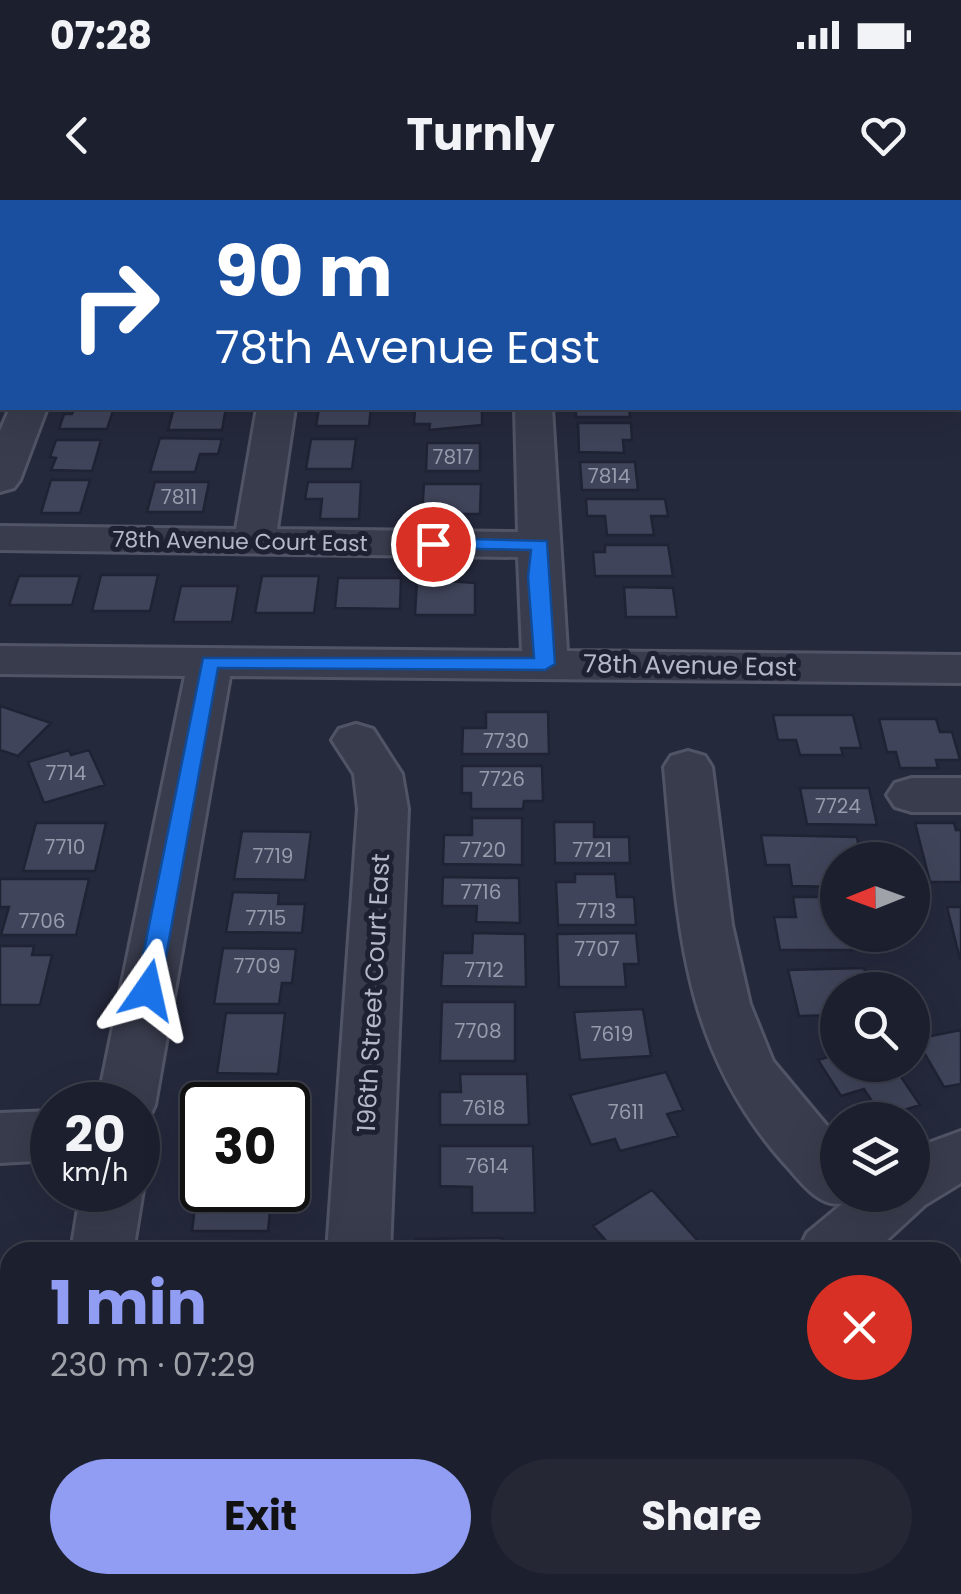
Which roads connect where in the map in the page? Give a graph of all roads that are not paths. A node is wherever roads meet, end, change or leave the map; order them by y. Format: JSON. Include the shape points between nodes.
{"nodes":[{"id":1,"x":27,"y":410,"type":"edge"},
{"id":2,"x":276,"y":410,"type":"edge"},
{"id":3,"x":534,"y":410,"type":"edge"},
{"id":4,"x":0,"y":480,"type":"edge"},
{"id":5,"x":0,"y":538,"type":"edge"},
{"id":6,"x":254,"y":542,"type":"junction"},
{"id":7,"x":540,"y":545,"type":"junction"},
{"id":8,"x":0,"y":660,"type":"edge"},
{"id":9,"x":210,"y":662,"type":"junction"},
{"id":10,"x":545,"y":664,"type":"junction"},
{"id":11,"x":961,"y":668,"type":"edge"},
{"id":12,"x":356,"y":740,"type":"dead end"},
{"id":13,"x":688,"y":767,"type":"dead end"},
{"id":14,"x":912,"y":794,"type":"dead end"},
{"id":15,"x":961,"y":795,"type":"edge"},
{"id":16,"x":130,"y":1082,"type":"edge"},
{"id":17,"x":30,"y":1137,"type":"edge"},
{"id":18,"x":0,"y":1138,"type":"edge"},
{"id":19,"x":961,"y":1156,"type":"edge"},
{"id":20,"x":820,"y":1157,"type":"edge"},
{"id":21,"x":930,"y":1169,"type":"edge"},
{"id":22,"x":108,"y":1212,"type":"edge"},
{"id":23,"x":104,"y":1242,"type":"edge"},
{"id":24,"x":361,"y":1242,"type":"edge"}],
"edges":[{"from":1,"to":4,"type":"street"},
{"from":2,"to":6,"type":"street"},
{"from":3,"to":7,"type":"street"},
{"from":5,"to":6,"type":"street","name":"78th Avenue Court East"},
{"from":6,"to":7,"type":"street","name":"78th Avenue Court East"},
{"from":7,"to":10,"type":"street"},
{"from":8,"to":9,"type":"street","name":"78th Avenue East"},
{"from":9,"to":10,"type":"street","name":"78th Avenue East"},
{"from":9,"to":16,"type":"street"},
{"from":10,"to":11,"type":"street","name":"78th Avenue East"},
{"from":12,"to":24,"type":"street","name":"196th Street Court East","via":[[378,774],[383,809]]},
{"from":13,"to":20,"type":"street","via":[[722,1008],[750,1073]]},
{"from":14,"to":15,"type":"street"},
{"from":17,"to":18,"type":"street"},
{"from":19,"to":21,"type":"street"},
{"from":22,"to":23,"type":"street"}]}
